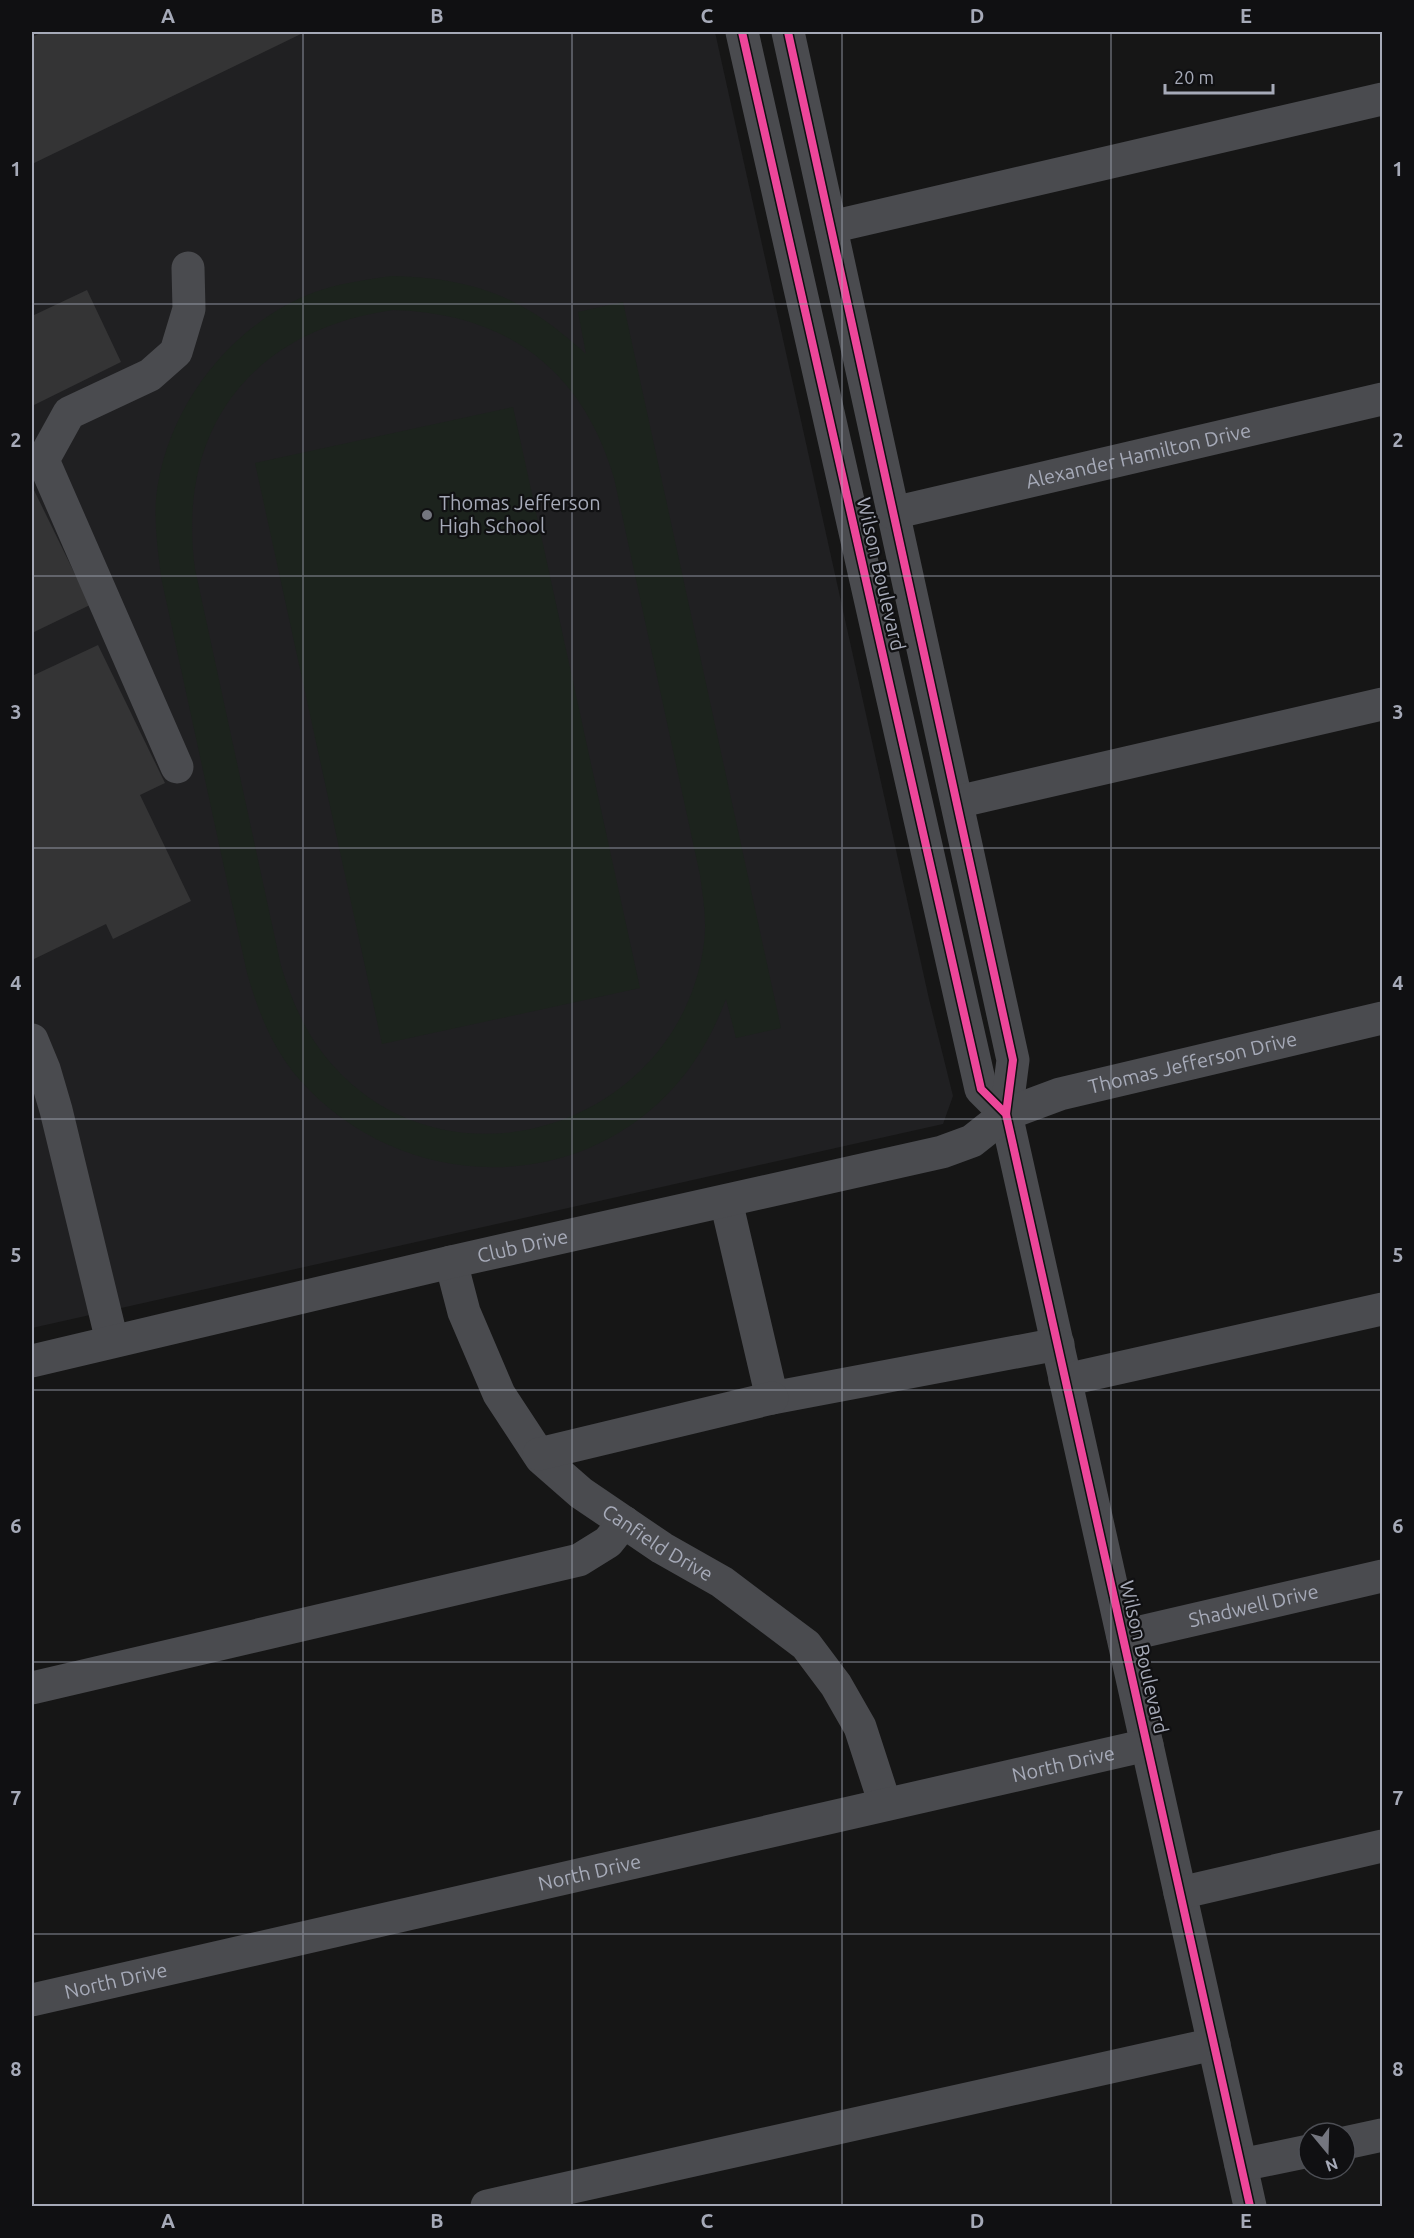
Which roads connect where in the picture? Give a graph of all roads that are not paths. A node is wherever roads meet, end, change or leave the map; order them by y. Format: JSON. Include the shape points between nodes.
{"nodes":[{"id":1,"x":742,"y":32,"type":"edge"},
{"id":2,"x":788,"y":32,"type":"edge"},
{"id":3,"x":1383,"y":99,"type":"edge"},
{"id":4,"x":831,"y":227,"type":"junction"},
{"id":5,"x":188,"y":268,"type":"dead end"},
{"id":6,"x":1383,"y":399,"type":"edge"},
{"id":7,"x":893,"y":513,"type":"junction"},
{"id":8,"x":1383,"y":704,"type":"edge"},
{"id":9,"x":177,"y":767,"type":"dead end"},
{"id":10,"x":957,"y":802,"type":"junction"},
{"id":11,"x":1383,"y":1018,"type":"edge"},
{"id":12,"x":32,"y":1040,"type":"edge"},
{"id":13,"x":1006,"y":1114,"type":"junction"},
{"id":14,"x":726,"y":1201,"type":"junction"},
{"id":15,"x":451,"y":1262,"type":"junction"},
{"id":16,"x":1383,"y":1309,"type":"edge"},
{"id":17,"x":112,"y":1341,"type":"junction"},
{"id":18,"x":1058,"y":1344,"type":"junction"},
{"id":19,"x":32,"y":1361,"type":"edge"},
{"id":20,"x":1065,"y":1380,"type":"junction"},
{"id":21,"x":772,"y":1398,"type":"junction"},
{"id":22,"x":538,"y":1454,"type":"junction"},
{"id":23,"x":624,"y":1522,"type":"junction"},
{"id":24,"x":1383,"y":1576,"type":"edge"},
{"id":25,"x":1123,"y":1636,"type":"junction"},
{"id":26,"x":32,"y":1688,"type":"edge"},
{"id":27,"x":1147,"y":1745,"type":"junction"},
{"id":28,"x":885,"y":1804,"type":"junction"},
{"id":29,"x":1383,"y":1846,"type":"edge"},
{"id":30,"x":1180,"y":1893,"type":"junction"},
{"id":31,"x":32,"y":2000,"type":"edge"},
{"id":32,"x":1214,"y":2044,"type":"junction"},
{"id":33,"x":1383,"y":2135,"type":"edge"},
{"id":34,"x":1357,"y":2140,"type":"edge"},
{"id":35,"x":1297,"y":2153,"type":"edge"},
{"id":36,"x":1241,"y":2165,"type":"junction"},
{"id":37,"x":487,"y":2206,"type":"edge"},
{"id":38,"x":1250,"y":2206,"type":"edge"}],
"edges":[{"from":1,"to":13,"type":"street","name":"Wilson Boulevard","via":[[981,1089]]},
{"from":2,"to":4,"type":"street","name":"Wilson Boulevard"},
{"from":3,"to":4,"type":"street"},
{"from":4,"to":7,"type":"street","name":"Wilson Boulevard"},
{"from":5,"to":9,"type":"street","via":[[189,309],[176,352],[150,375],[69,413],[43,460]]},
{"from":6,"to":7,"type":"street","name":"Alexander Hamilton Drive"},
{"from":7,"to":10,"type":"street","name":"Wilson Boulevard"},
{"from":8,"to":10,"type":"street"},
{"from":10,"to":13,"type":"street","name":"Wilson Boulevard","via":[[1013,1060]]},
{"from":11,"to":13,"type":"street","name":"Thomas Jefferson Drive","via":[[1059,1094]]},
{"from":12,"to":17,"type":"street","via":[[56,1110]]},
{"from":13,"to":14,"type":"street","name":"Club Drive","via":[[972,1141],[942,1152]]},
{"from":13,"to":18,"type":"street","name":"Wilson Boulevard"},
{"from":14,"to":15,"type":"street","name":"Club Drive"},
{"from":14,"to":21,"type":"street"},
{"from":15,"to":17,"type":"street","name":"Club Drive"},
{"from":15,"to":22,"type":"street","name":"Canfield Drive","via":[[464,1312],[499,1394]]},
{"from":16,"to":20,"type":"street"},
{"from":17,"to":19,"type":"street","name":"Club Drive"},
{"from":18,"to":20,"type":"street","name":"Wilson Boulevard"},
{"from":18,"to":21,"type":"street"},
{"from":20,"to":25,"type":"street","name":"Wilson Boulevard"},
{"from":21,"to":22,"type":"street"},
{"from":22,"to":23,"type":"street","name":"Canfield Drive","via":[[581,1493]]},
{"from":23,"to":26,"type":"street","via":[[608,1542],[579,1560]]},
{"from":23,"to":28,"type":"street","name":"Canfield Drive","via":[[722,1582],[806,1645],[836,1685],[860,1727]]},
{"from":24,"to":25,"type":"street","name":"Shadwell Drive"},
{"from":25,"to":27,"type":"street","name":"Wilson Boulevard"},
{"from":27,"to":28,"type":"street","name":"North Drive"},
{"from":27,"to":30,"type":"street","name":"Wilson Boulevard"},
{"from":28,"to":31,"type":"street","name":"North Drive"},
{"from":29,"to":30,"type":"street"},
{"from":30,"to":32,"type":"street","name":"Wilson Boulevard"},
{"from":32,"to":36,"type":"street","name":"Wilson Boulevard"},
{"from":32,"to":37,"type":"street"},
{"from":33,"to":34,"type":"street"},
{"from":35,"to":36,"type":"street"},
{"from":36,"to":38,"type":"street","name":"Wilson Boulevard"}]}
